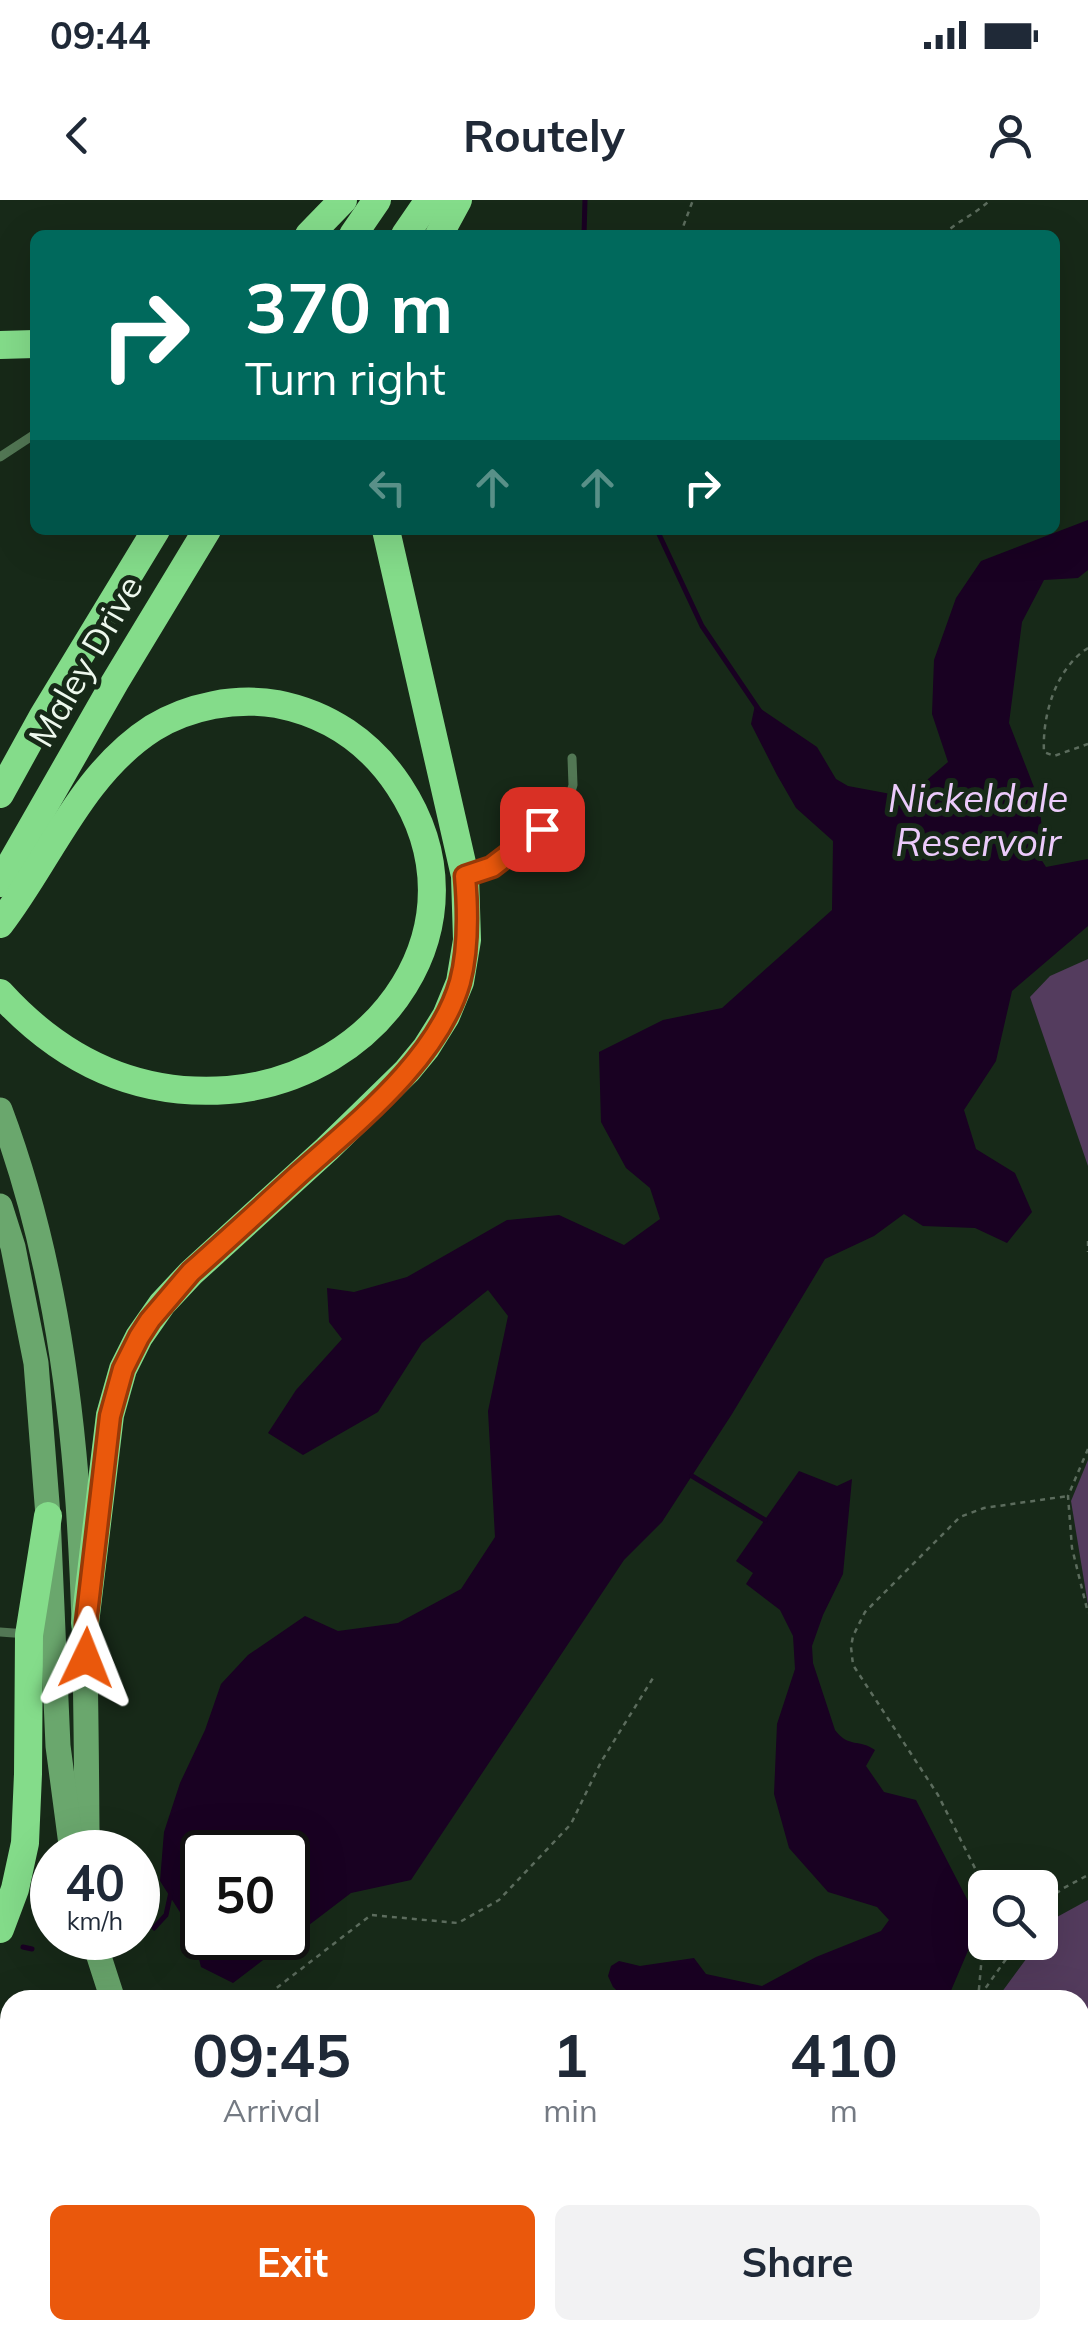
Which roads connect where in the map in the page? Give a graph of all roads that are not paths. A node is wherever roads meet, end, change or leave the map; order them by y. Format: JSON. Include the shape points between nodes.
{"nodes":[{"id":1,"x":343,"y":200,"type":"edge"},
{"id":2,"x":378,"y":200,"type":"edge"},
{"id":3,"x":429,"y":200,"type":"edge"},
{"id":4,"x":458,"y":200,"type":"edge"},
{"id":5,"x":315,"y":230,"type":"edge"},
{"id":6,"x":357,"y":230,"type":"edge"},
{"id":7,"x":408,"y":230,"type":"edge"},
{"id":8,"x":442,"y":230,"type":"edge"},
{"id":9,"x":0,"y":344,"type":"edge"},
{"id":10,"x":30,"y":344,"type":"edge"},
{"id":11,"x":30,"y":437,"type":"edge"},
{"id":12,"x":0,"y":457,"type":"edge"},
{"id":13,"x":153,"y":535,"type":"edge"},
{"id":14,"x":204,"y":535,"type":"edge"},
{"id":15,"x":387,"y":535,"type":"edge"},
{"id":16,"x":572,"y":758,"type":"dead end"},
{"id":17,"x":0,"y":794,"type":"edge"},
{"id":18,"x":465,"y":876,"type":"junction"},
{"id":19,"x":0,"y":883,"type":"edge"},
{"id":20,"x":2,"y":921,"type":"edge"},
{"id":21,"x":0,"y":993,"type":"edge"},
{"id":22,"x":0,"y":1110,"type":"edge"},
{"id":23,"x":0,"y":1206,"type":"edge"},
{"id":24,"x":48,"y":1516,"type":"junction"},
{"id":25,"x":86,"y":1623,"type":"junction"},
{"id":26,"x":0,"y":1632,"type":"edge"},
{"id":27,"x":30,"y":1635,"type":"junction"},
{"id":28,"x":69,"y":1830,"type":"edge"},
{"id":29,"x":87,"y":1830,"type":"edge"},
{"id":30,"x":0,"y":1930,"type":"edge"},
{"id":31,"x":100,"y":1960,"type":"edge"},
{"id":32,"x":110,"y":1990,"type":"edge"}],
"edges":[{"from":1,"to":5,"type":"highway"},
{"from":2,"to":6,"type":"highway"},
{"from":3,"to":7,"type":"highway"},
{"from":4,"to":8,"type":"highway"},
{"from":9,"to":10,"type":"highway"},
{"from":11,"to":12,"type":"lane"},
{"from":13,"to":17,"type":"highway","name":"Maley Drive"},
{"from":14,"to":19,"type":"highway","name":"Maley Drive"},
{"from":15,"to":18,"type":"highway"},
{"from":16,"to":18,"type":"lane","via":[[573,785],[560,813],[492,867]]},
{"from":18,"to":25,"type":"highway","via":[[460,982],[426,1048],[367,1112],[191,1272],[139,1337],[110,1416]]},
{"from":20,"to":21,"type":"highway","via":[[84,796],[128,747],[181,714],[228,702],[303,709],[368,748],[404,794],[428,851],[428,925],[404,986],[352,1044],[289,1077],[196,1092],[132,1080],[45,1038]]},
{"from":22,"to":25,"type":"main road","via":[[38,1236],[63,1357]]},
{"from":23,"to":24,"type":"main road","via":[[36,1363]]},
{"from":24,"to":27,"type":"highway"},
{"from":24,"to":28,"type":"main road","via":[[58,1746]]},
{"from":25,"to":29,"type":"main road"},
{"from":26,"to":27,"type":"lane"},
{"from":27,"to":30,"type":"highway","via":[[25,1843]]},
{"from":31,"to":32,"type":"main road"}]}
